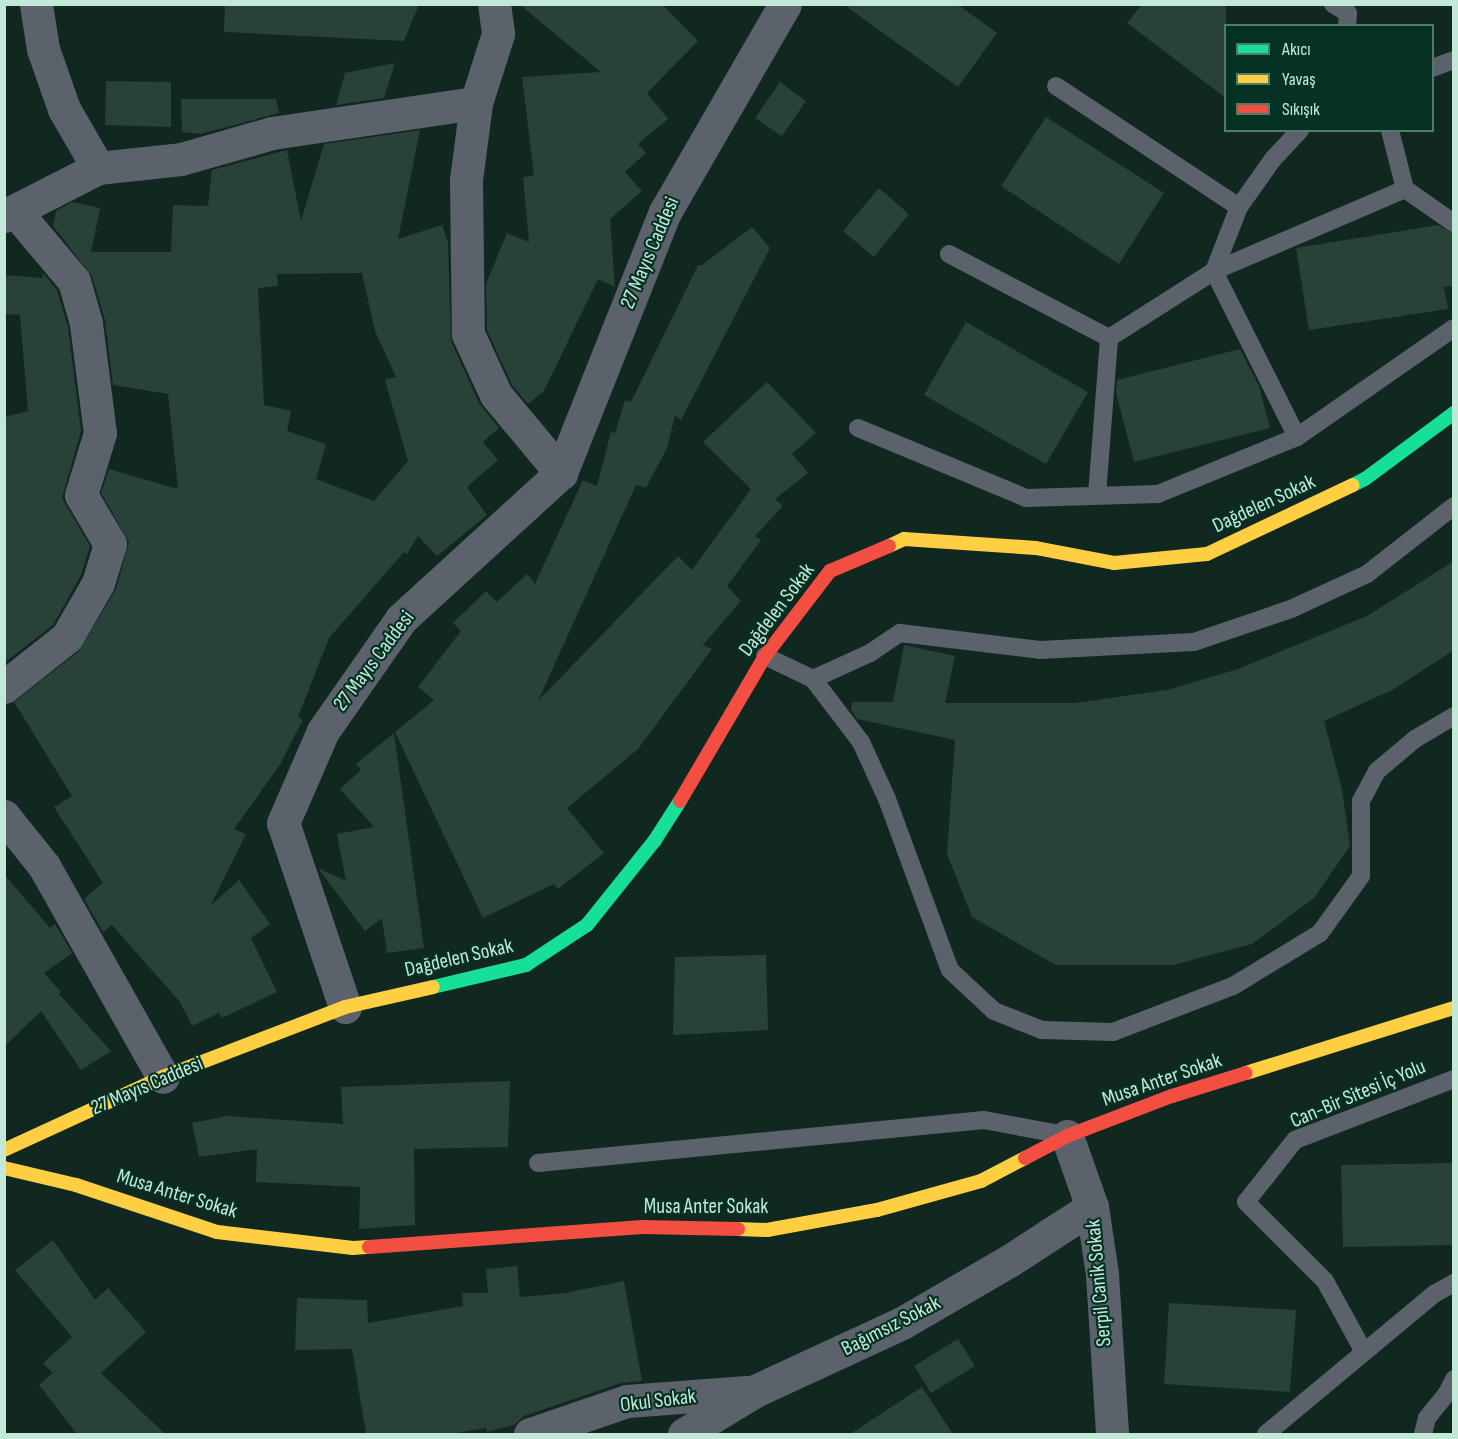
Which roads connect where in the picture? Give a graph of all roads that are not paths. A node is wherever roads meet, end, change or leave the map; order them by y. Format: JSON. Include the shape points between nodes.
{"nodes":[{"id":1,"x":36,"y":4,"type":"edge"},
{"id":2,"x":494,"y":4,"type":"edge"},
{"id":3,"x":785,"y":4,"type":"edge"},
{"id":4,"x":1454,"y":60,"type":"edge"},
{"id":5,"x":1434,"y":67,"type":"edge"},
{"id":6,"x":1056,"y":86,"type":"dead end"},
{"id":7,"x":476,"y":103,"type":"junction"},
{"id":8,"x":1298,"y":132,"type":"edge"},
{"id":9,"x":1391,"y":132,"type":"edge"},
{"id":10,"x":98,"y":168,"type":"junction"},
{"id":11,"x":1405,"y":189,"type":"junction"},
{"id":12,"x":1239,"y":207,"type":"junction"},
{"id":13,"x":10,"y":214,"type":"edge"},
{"id":14,"x":1454,"y":223,"type":"edge"},
{"id":15,"x":949,"y":254,"type":"dead end"},
{"id":16,"x":1214,"y":271,"type":"junction"},
{"id":17,"x":1454,"y":328,"type":"edge"},
{"id":18,"x":1109,"y":338,"type":"junction"},
{"id":19,"x":1454,"y":413,"type":"edge"},
{"id":20,"x":858,"y":428,"type":"dead end"},
{"id":21,"x":1298,"y":437,"type":"junction"},
{"id":22,"x":561,"y":473,"type":"junction"},
{"id":23,"x":1097,"y":495,"type":"junction"},
{"id":24,"x":1454,"y":506,"type":"edge"},
{"id":25,"x":765,"y":656,"type":"junction"},
{"id":26,"x":813,"y":679,"type":"junction"},
{"id":27,"x":4,"y":687,"type":"edge"},
{"id":28,"x":1454,"y":716,"type":"edge"},
{"id":29,"x":4,"y":816,"type":"edge"},
{"id":30,"x":345,"y":1007,"type":"junction"},
{"id":31,"x":1454,"y":1008,"type":"edge"},
{"id":32,"x":163,"y":1077,"type":"junction"},
{"id":33,"x":1454,"y":1079,"type":"edge"},
{"id":34,"x":1067,"y":1136,"type":"junction"},
{"id":35,"x":4,"y":1150,"type":"edge"},
{"id":36,"x":538,"y":1163,"type":"dead end"},
{"id":37,"x":4,"y":1168,"type":"edge"},
{"id":38,"x":1092,"y":1207,"type":"junction"},
{"id":39,"x":1454,"y":1283,"type":"edge"},
{"id":40,"x":1364,"y":1352,"type":"junction"},
{"id":41,"x":1454,"y":1379,"type":"edge"},
{"id":42,"x":755,"y":1391,"type":"junction"},
{"id":43,"x":530,"y":1434,"type":"edge"},
{"id":44,"x":684,"y":1434,"type":"edge"},
{"id":45,"x":1112,"y":1434,"type":"edge"},
{"id":46,"x":1266,"y":1434,"type":"edge"},
{"id":47,"x":1423,"y":1434,"type":"edge"}],
"edges":[{"from":1,"to":10,"type":"street","via":[[43,49],[64,109]]},
{"from":2,"to":7,"type":"street","via":[[498,34]]},
{"from":3,"to":22,"type":"street","name":"27 Mayıs Caddesi","via":[[665,212]]},
{"from":4,"to":5,"type":"lane"},
{"from":6,"to":12,"type":"lane"},
{"from":7,"to":10,"type":"street","via":[[272,133],[181,159]]},
{"from":7,"to":22,"type":"street","via":[[466,180],[468,334],[496,395]]},
{"from":8,"to":12,"type":"lane","via":[[1273,159]]},
{"from":9,"to":11,"type":"lane"},
{"from":10,"to":13,"type":"street"},
{"from":11,"to":14,"type":"lane"},
{"from":11,"to":16,"type":"lane"},
{"from":12,"to":16,"type":"lane"},
{"from":13,"to":27,"type":"street","via":[[74,281],[86,322],[100,433],[81,495],[110,544],[98,583],[67,637]]},
{"from":15,"to":18,"type":"lane"},
{"from":16,"to":18,"type":"lane"},
{"from":16,"to":21,"type":"lane"},
{"from":17,"to":21,"type":"lane"},
{"from":18,"to":23,"type":"lane"},
{"from":19,"to":25,"type":"street","name":"Dağdelen Sokak","via":[[1365,479],[1207,554],[1114,563],[1036,548],[904,539],[830,572]]},
{"from":20,"to":23,"type":"lane","via":[[1026,498]]},
{"from":21,"to":23,"type":"lane","via":[[1158,494]]},
{"from":22,"to":30,"type":"street","name":"27 Mayıs Caddesi","via":[[400,619],[323,731],[283,823]]},
{"from":24,"to":26,"type":"lane","via":[[1367,574],[1291,609],[1194,642],[1040,651],[900,633],[870,653]]},
{"from":25,"to":26,"type":"lane"},
{"from":25,"to":30,"type":"street","name":"Dağdelen Sokak","via":[[655,840],[587,925],[526,965]]},
{"from":26,"to":28,"type":"lane","via":[[861,742],[887,799],[950,970],[994,1011],[1041,1030],[1113,1032],[1233,986],[1320,933],[1361,876],[1361,801],[1377,771],[1415,739]]},
{"from":29,"to":32,"type":"street","via":[[44,866]]},
{"from":30,"to":32,"type":"street","name":"27 Mayıs Caddesi"},
{"from":31,"to":34,"type":"street","name":"Musa Anter Sokak","via":[[1172,1095]]},
{"from":32,"to":35,"type":"street","name":"27 Mayıs Caddesi"},
{"from":33,"to":40,"type":"lane","name":"Can-Bir Sitesi İç Yolu","via":[[1295,1140],[1246,1202],[1325,1281]]},
{"from":34,"to":36,"type":"lane","via":[[984,1120]]},
{"from":34,"to":37,"type":"street","name":"Musa Anter Sokak","via":[[981,1181],[877,1210],[767,1230],[642,1227],[352,1248],[218,1232],[75,1185]]},
{"from":34,"to":38,"type":"street","name":"Serpil Canik Sokak"},
{"from":38,"to":42,"type":"street","name":"Bağımsız Sokak","via":[[902,1323]]},
{"from":38,"to":45,"type":"street","name":"Serpil Canik Sokak","via":[[1102,1274]]},
{"from":39,"to":40,"type":"lane","via":[[1434,1294]]},
{"from":40,"to":46,"type":"lane"},
{"from":41,"to":47,"type":"lane","via":[[1427,1418]]},
{"from":42,"to":43,"type":"street","name":"Okul Sokak","via":[[627,1401]]},
{"from":42,"to":44,"type":"street","name":"Bağımsız Sokak"}]}
